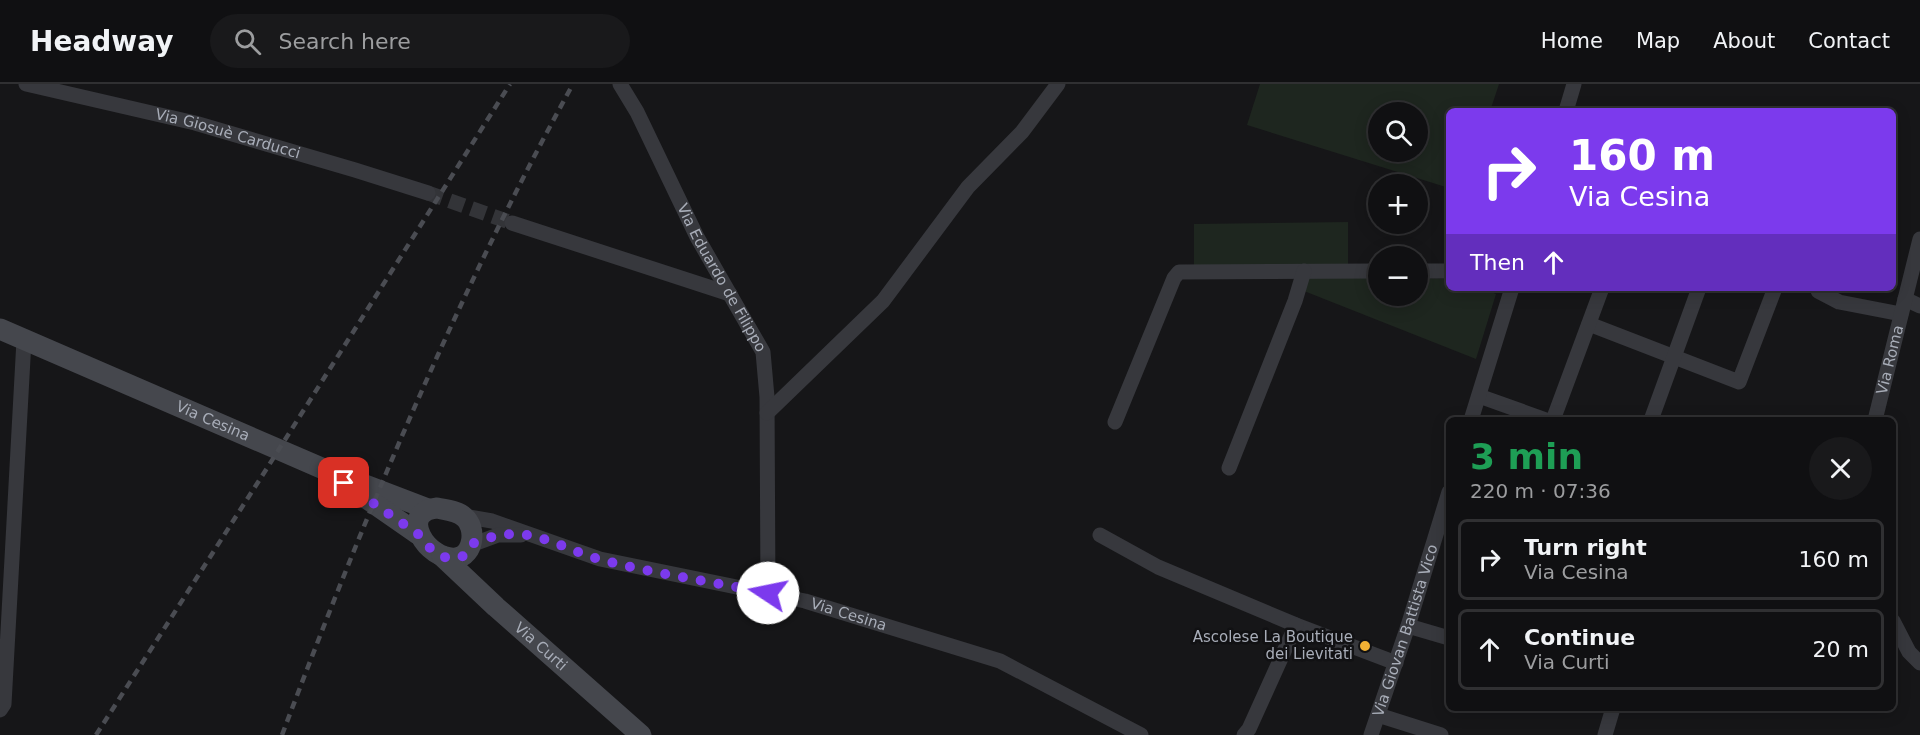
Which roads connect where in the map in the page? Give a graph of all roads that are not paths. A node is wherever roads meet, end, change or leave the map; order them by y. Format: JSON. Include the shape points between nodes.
{"nodes":[{"id":1,"x":26,"y":84,"type":"edge"},
{"id":2,"x":620,"y":84,"type":"edge"},
{"id":3,"x":1058,"y":84,"type":"edge"},
{"id":4,"x":1574,"y":84,"type":"edge"},
{"id":5,"x":1567,"y":108,"type":"edge"},
{"id":6,"x":428,"y":194,"type":"tunnel mouth"},
{"id":7,"x":512,"y":223,"type":"tunnel mouth"},
{"id":8,"x":1920,"y":239,"type":"edge"},
{"id":9,"x":1304,"y":271,"type":"junction"},
{"id":10,"x":1368,"y":271,"type":"edge"},
{"id":11,"x":1428,"y":271,"type":"edge"},
{"id":12,"x":1446,"y":271,"type":"edge"},
{"id":13,"x":1511,"y":291,"type":"edge"},
{"id":14,"x":1601,"y":291,"type":"edge"},
{"id":15,"x":1698,"y":291,"type":"edge"},
{"id":16,"x":1774,"y":291,"type":"edge"},
{"id":17,"x":1818,"y":291,"type":"edge"},
{"id":18,"x":730,"y":294,"type":"junction"},
{"id":19,"x":1920,"y":306,"type":"edge"},
{"id":20,"x":1903,"y":307,"type":"junction"},
{"id":21,"x":1588,"y":324,"type":"junction"},
{"id":22,"x":0,"y":329,"type":"edge"},
{"id":23,"x":24,"y":340,"type":"junction"},
{"id":24,"x":1674,"y":356,"type":"junction"},
{"id":25,"x":1479,"y":396,"type":"junction"},
{"id":26,"x":767,"y":413,"type":"junction"},
{"id":27,"x":1472,"y":417,"type":"edge"},
{"id":28,"x":1538,"y":417,"type":"edge"},
{"id":29,"x":1554,"y":417,"type":"edge"},
{"id":30,"x":1652,"y":417,"type":"edge"},
{"id":31,"x":1876,"y":417,"type":"edge"},
{"id":32,"x":1114,"y":422,"type":"dead end"},
{"id":33,"x":1229,"y":468,"type":"dead end"},
{"id":34,"x":326,"y":470,"type":"junction"},
{"id":35,"x":1446,"y":502,"type":"edge"},
{"id":36,"x":428,"y":509,"type":"junction"},
{"id":37,"x":463,"y":516,"type":"junction"},
{"id":38,"x":418,"y":534,"type":"junction"},
{"id":39,"x":532,"y":535,"type":"junction"},
{"id":40,"x":1100,"y":535,"type":"dead end"},
{"id":41,"x":469,"y":549,"type":"junction"},
{"id":42,"x":442,"y":556,"type":"junction"},
{"id":43,"x":481,"y":593,"type":"junction"},
{"id":44,"x":768,"y":593,"type":"junction"},
{"id":45,"x":1296,"y":625,"type":"junction"},
{"id":46,"x":1408,"y":626,"type":"junction"},
{"id":47,"x":1896,"y":627,"type":"edge"},
{"id":48,"x":1446,"y":637,"type":"edge"},
{"id":49,"x":1396,"y":663,"type":"junction"},
{"id":50,"x":1920,"y":663,"type":"edge"},
{"id":51,"x":0,"y":710,"type":"edge"},
{"id":52,"x":1612,"y":711,"type":"edge"},
{"id":53,"x":1378,"y":715,"type":"junction"},
{"id":54,"x":641,"y":735,"type":"edge"},
{"id":55,"x":1141,"y":735,"type":"edge"},
{"id":56,"x":1244,"y":735,"type":"edge"},
{"id":57,"x":1371,"y":735,"type":"edge"},
{"id":58,"x":1441,"y":735,"type":"edge"},
{"id":59,"x":1605,"y":735,"type":"edge"}],
"edges":[{"from":1,"to":6,"type":"street","name":"Via Giosuè Carducci","via":[[195,123]]},
{"from":2,"to":18,"type":"street","name":"Via Eduardo de Filippo"},
{"from":3,"to":26,"type":"street","via":[[1022,132],[968,187],[883,302]]},
{"from":4,"to":5,"type":"street"},
{"from":7,"to":18,"type":"street"},
{"from":8,"to":20,"type":"street","name":"Via Roma"},
{"from":9,"to":10,"type":"street"},
{"from":9,"to":32,"type":"street","via":[[1179,272]]},
{"from":9,"to":33,"type":"street"},
{"from":11,"to":12,"type":"street"},
{"from":13,"to":25,"type":"street"},
{"from":14,"to":21,"type":"street"},
{"from":15,"to":24,"type":"street"},
{"from":16,"to":24,"type":"street","via":[[1739,382]]},
{"from":17,"to":20,"type":"street","via":[[1839,302]]},
{"from":18,"to":26,"type":"street","name":"Via Eduardo de Filippo","via":[[763,352]]},
{"from":19,"to":20,"type":"street"},
{"from":20,"to":31,"type":"street","name":"Via Roma"},
{"from":21,"to":24,"type":"street"},
{"from":21,"to":29,"type":"street"},
{"from":22,"to":23,"type":"main road","name":"Via Cesina"},
{"from":23,"to":34,"type":"main road","name":"Via Cesina"},
{"from":23,"to":51,"type":"street","via":[[4,704]]},
{"from":24,"to":30,"type":"street"},
{"from":25,"to":27,"type":"street"},
{"from":25,"to":28,"type":"street"},
{"from":26,"to":44,"type":"street","name":"Via Eduardo de Filippo"},
{"from":34,"to":36,"type":"main road","name":"Via Cesina"},
{"from":34,"to":38,"type":"main road"},
{"from":35,"to":46,"type":"street","name":"Via Giovan Battista Vico"},
{"from":36,"to":37,"type":"main road","name":"Via Cesina"},
{"from":36,"to":38,"type":"main road","via":[[418,524]]},
{"from":37,"to":39,"type":"street"},
{"from":37,"to":41,"type":"main road","via":[[472,532]]},
{"from":38,"to":42,"type":"main road"},
{"from":39,"to":41,"type":"street","name":"Via Cesina","via":[[498,535]]},
{"from":39,"to":44,"type":"street","name":"Via Cesina","via":[[600,560]]},
{"from":40,"to":45,"type":"street","via":[[1158,567]]},
{"from":41,"to":42,"type":"main road","name":"Via Cesina","via":[[460,558]]},
{"from":41,"to":43,"type":"main road"},
{"from":42,"to":43,"type":"main road","name":"Via Curti"},
{"from":43,"to":54,"type":"main road","name":"Via Curti"},
{"from":44,"to":55,"type":"street","name":"Via Cesina","via":[[805,600],[1000,661]]},
{"from":45,"to":49,"type":"street"},
{"from":45,"to":56,"type":"street"},
{"from":46,"to":48,"type":"street"},
{"from":46,"to":49,"type":"street","name":"Via Giovan Battista Vico"},
{"from":47,"to":50,"type":"street","via":[[1909,652]]},
{"from":49,"to":53,"type":"street","name":"Via Giovan Battista Vico"},
{"from":52,"to":59,"type":"street"},
{"from":53,"to":57,"type":"street","name":"Via Giovan Battista Vico"},
{"from":53,"to":58,"type":"street"}]}
